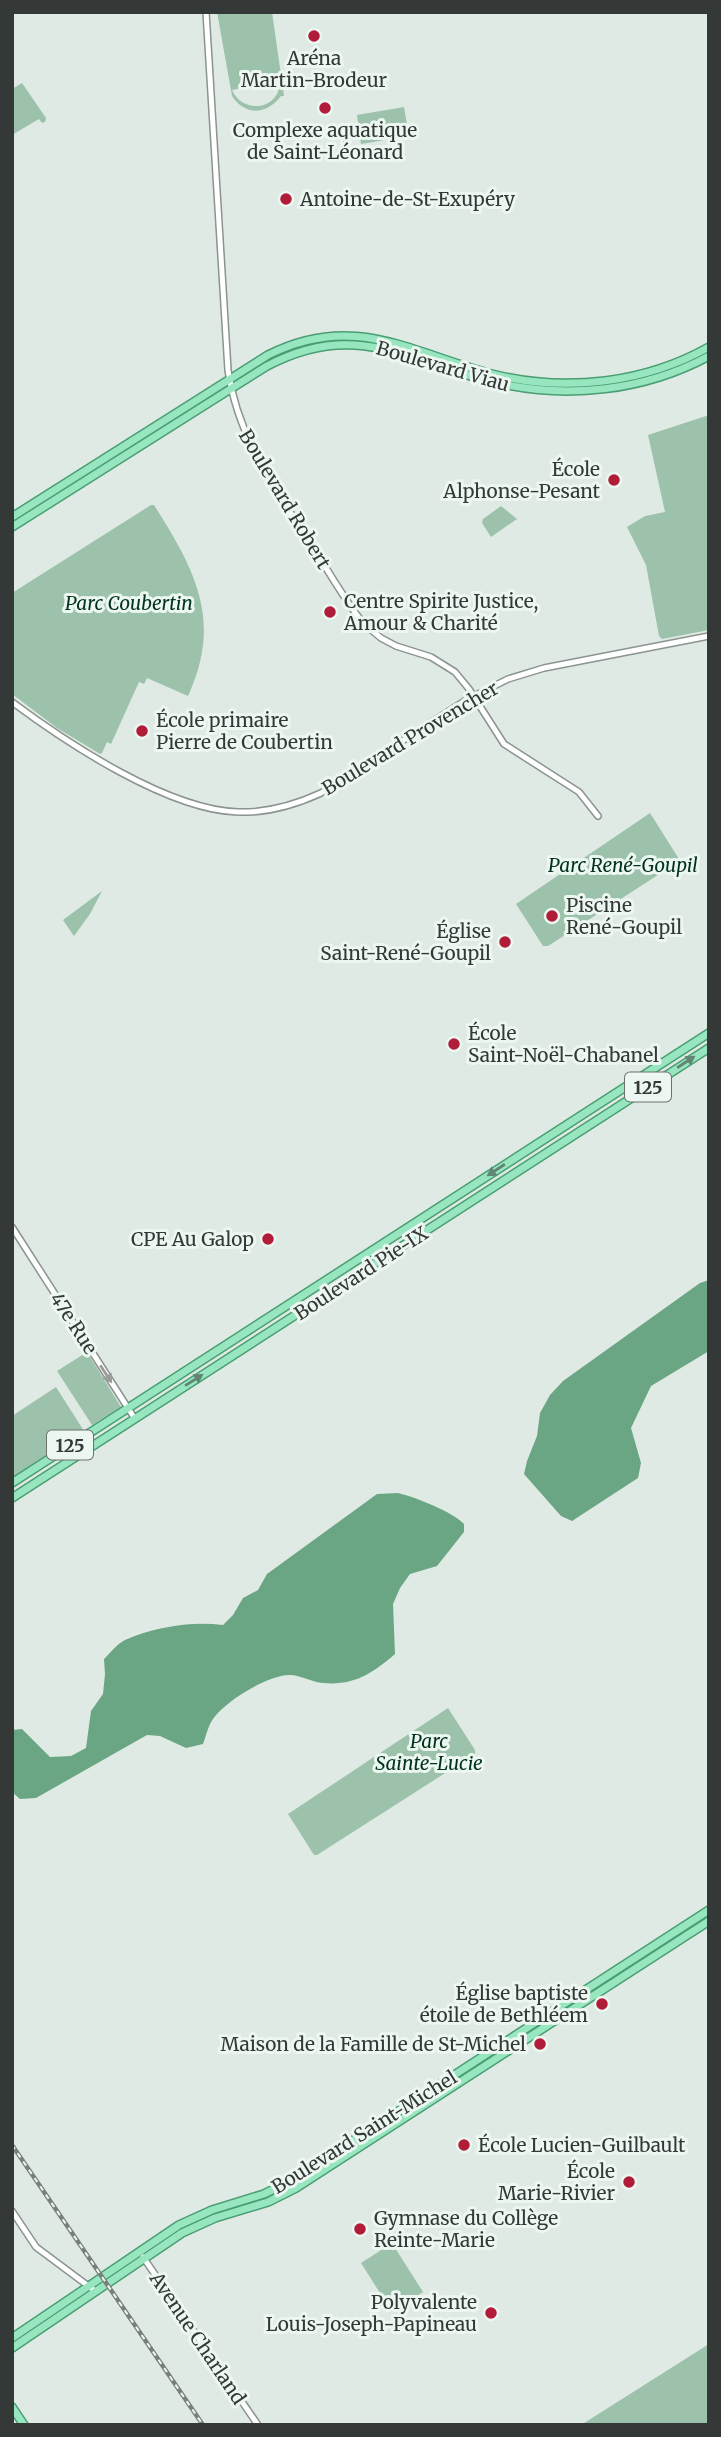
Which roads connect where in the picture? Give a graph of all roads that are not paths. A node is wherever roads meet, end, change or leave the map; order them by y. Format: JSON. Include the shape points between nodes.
{"nodes":[{"id":1,"x":206,"y":12,"type":"edge"},
{"id":2,"x":709,"y":347,"type":"edge"},
{"id":3,"x":709,"y":356,"type":"edge"},
{"id":4,"x":230,"y":385,"type":"junction"},
{"id":5,"x":12,"y":517,"type":"edge"},
{"id":6,"x":12,"y":527,"type":"edge"},
{"id":7,"x":709,"y":636,"type":"edge"},
{"id":8,"x":473,"y":696,"type":"junction"},
{"id":9,"x":12,"y":702,"type":"edge"},
{"id":10,"x":598,"y":817,"type":"dead end"},
{"id":11,"x":709,"y":1032,"type":"edge"},
{"id":12,"x":709,"y":1048,"type":"edge"},
{"id":13,"x":12,"y":1227,"type":"edge"},
{"id":14,"x":127,"y":1408,"type":"junction"},
{"id":15,"x":135,"y":1419,"type":"junction"},
{"id":16,"x":12,"y":1483,"type":"edge"},
{"id":17,"x":12,"y":1498,"type":"edge"},
{"id":18,"x":709,"y":1910,"type":"edge"},
{"id":19,"x":709,"y":1921,"type":"edge"},
{"id":20,"x":12,"y":2211,"type":"edge"},
{"id":21,"x":141,"y":2255,"type":"junction"},
{"id":22,"x":92,"y":2289,"type":"junction"},
{"id":23,"x":12,"y":2338,"type":"edge"},
{"id":24,"x":12,"y":2348,"type":"edge"},
{"id":25,"x":12,"y":2407,"type":"edge"},
{"id":26,"x":24,"y":2425,"type":"edge"},
{"id":27,"x":258,"y":2425,"type":"edge"}],
"edges":[{"from":1,"to":4,"type":"street","name":"Boulevard Robert"},
{"from":2,"to":4,"type":"main road","name":"Boulevard Viau","via":[[646,373],[562,384],[497,375],[377,338],[330,336],[283,348]]},
{"from":3,"to":4,"type":"main road","name":"Boulevard Viau","via":[[636,384],[549,391],[488,381],[375,346],[340,343],[294,352]]},
{"from":4,"to":5,"type":"main road","name":"Boulevard Viau"},
{"from":4,"to":6,"type":"main road","name":"Boulevard Viau"},
{"from":4,"to":8,"type":"street","name":"Boulevard Robert","via":[[255,456],[358,616],[381,638],[443,663]]},
{"from":7,"to":8,"type":"street","name":"Boulevard Provencher","via":[[544,668]]},
{"from":8,"to":9,"type":"street","name":"Boulevard Provencher","via":[[331,788],[297,803],[235,812],[154,787],[73,745]]},
{"from":8,"to":10,"type":"street","name":"Boulevard Robert","via":[[504,744],[579,792]]},
{"from":11,"to":14,"type":"main road","name":"Boulevard Pie-IX","number":"125","one_way":true},
{"from":15,"to":12,"type":"main road","name":"Boulevard Pie-IX","number":"125","one_way":true},
{"from":13,"to":14,"type":"street","name":"47e Rue","one_way":true},
{"from":14,"to":15,"type":"street","name":"47e Rue"},
{"from":14,"to":16,"type":"main road","name":"Boulevard Pie-IX","number":"125"},
{"from":15,"to":17,"type":"main road","name":"Boulevard Pie-IX","number":"125"},
{"from":18,"to":21,"type":"main road","name":"Boulevard Saint-Michel","via":[[292,2180],[190,2219]]},
{"from":19,"to":21,"type":"main road","name":"Boulevard Saint-Michel","via":[[296,2188],[258,2206],[200,2224]]},
{"from":20,"to":22,"type":"street","via":[[36,2247]]},
{"from":21,"to":22,"type":"main road","name":"Boulevard Saint-Michel"},
{"from":21,"to":27,"type":"street","name":"Avenue Charland"},
{"from":22,"to":23,"type":"main road","name":"Boulevard Saint-Michel"},
{"from":22,"to":24,"type":"main road","name":"Boulevard Saint-Michel"},
{"from":25,"to":26,"type":"main road"}]}
